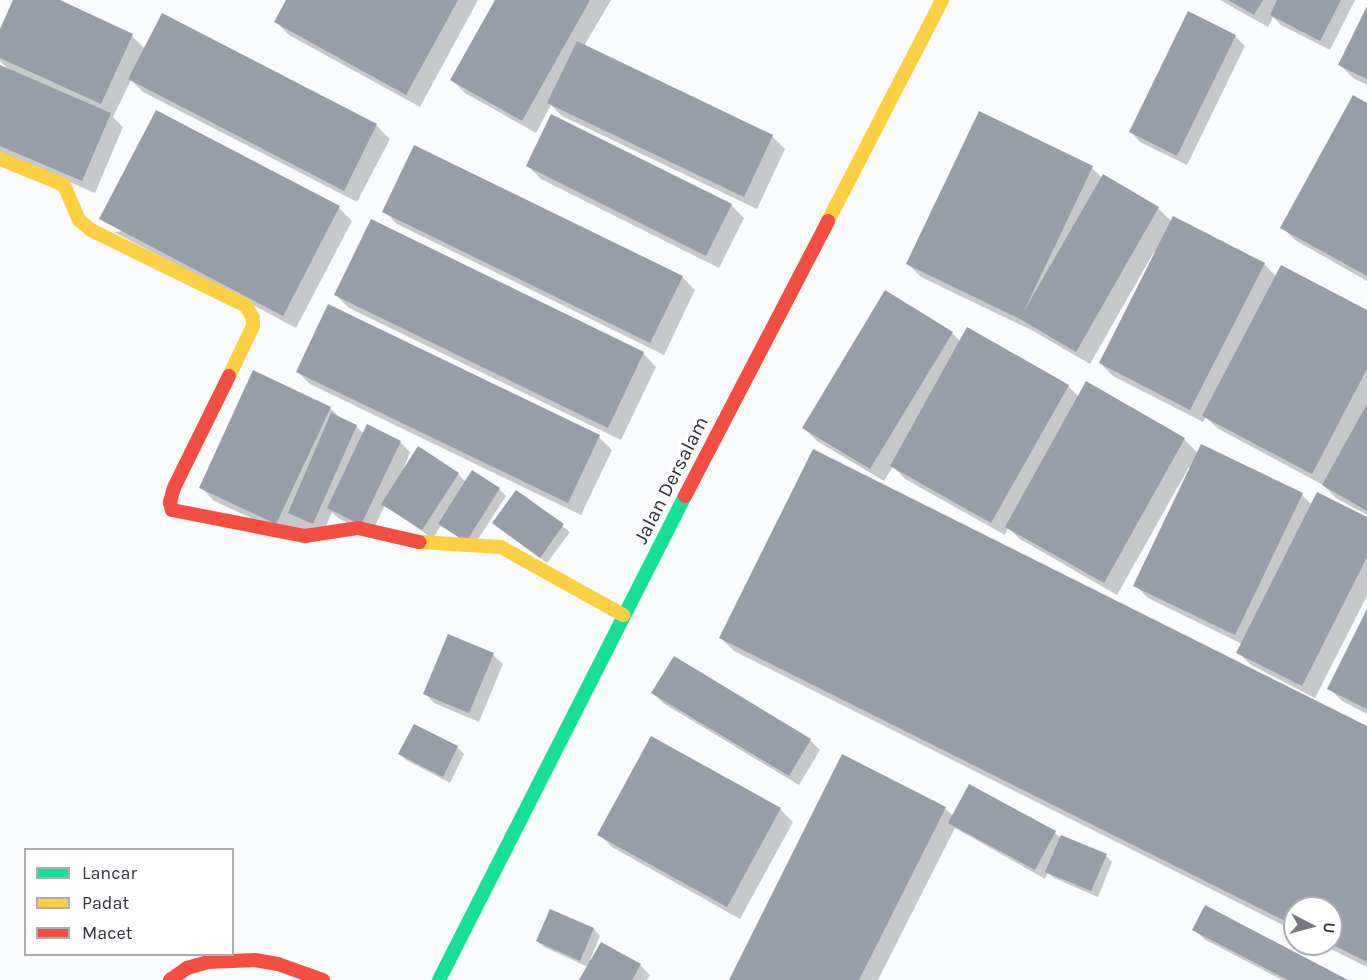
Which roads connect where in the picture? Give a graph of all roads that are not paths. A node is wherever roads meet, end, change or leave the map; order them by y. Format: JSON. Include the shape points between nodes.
{"nodes":[{"id":1,"x":942,"y":0,"type":"edge"},
{"id":2,"x":0,"y":159,"type":"edge"},
{"id":3,"x":623,"y":615,"type":"junction"},
{"id":4,"x":170,"y":980,"type":"edge"},
{"id":5,"x":323,"y":980,"type":"edge"},
{"id":6,"x":440,"y":980,"type":"edge"}],
"edges":[{"from":1,"to":3,"type":"street","name":"Jalan Dersalam"},
{"from":2,"to":3,"type":"street","via":[[64,185],[79,220],[90,230],[246,306],[253,318],[253,326],[174,488],[172,510],[305,536],[358,528],[420,542],[501,547]]},
{"from":3,"to":6,"type":"street","name":"Jalan Dersalam"},
{"from":4,"to":5,"type":"street","via":[[207,962],[244,960],[278,964]]}]}
